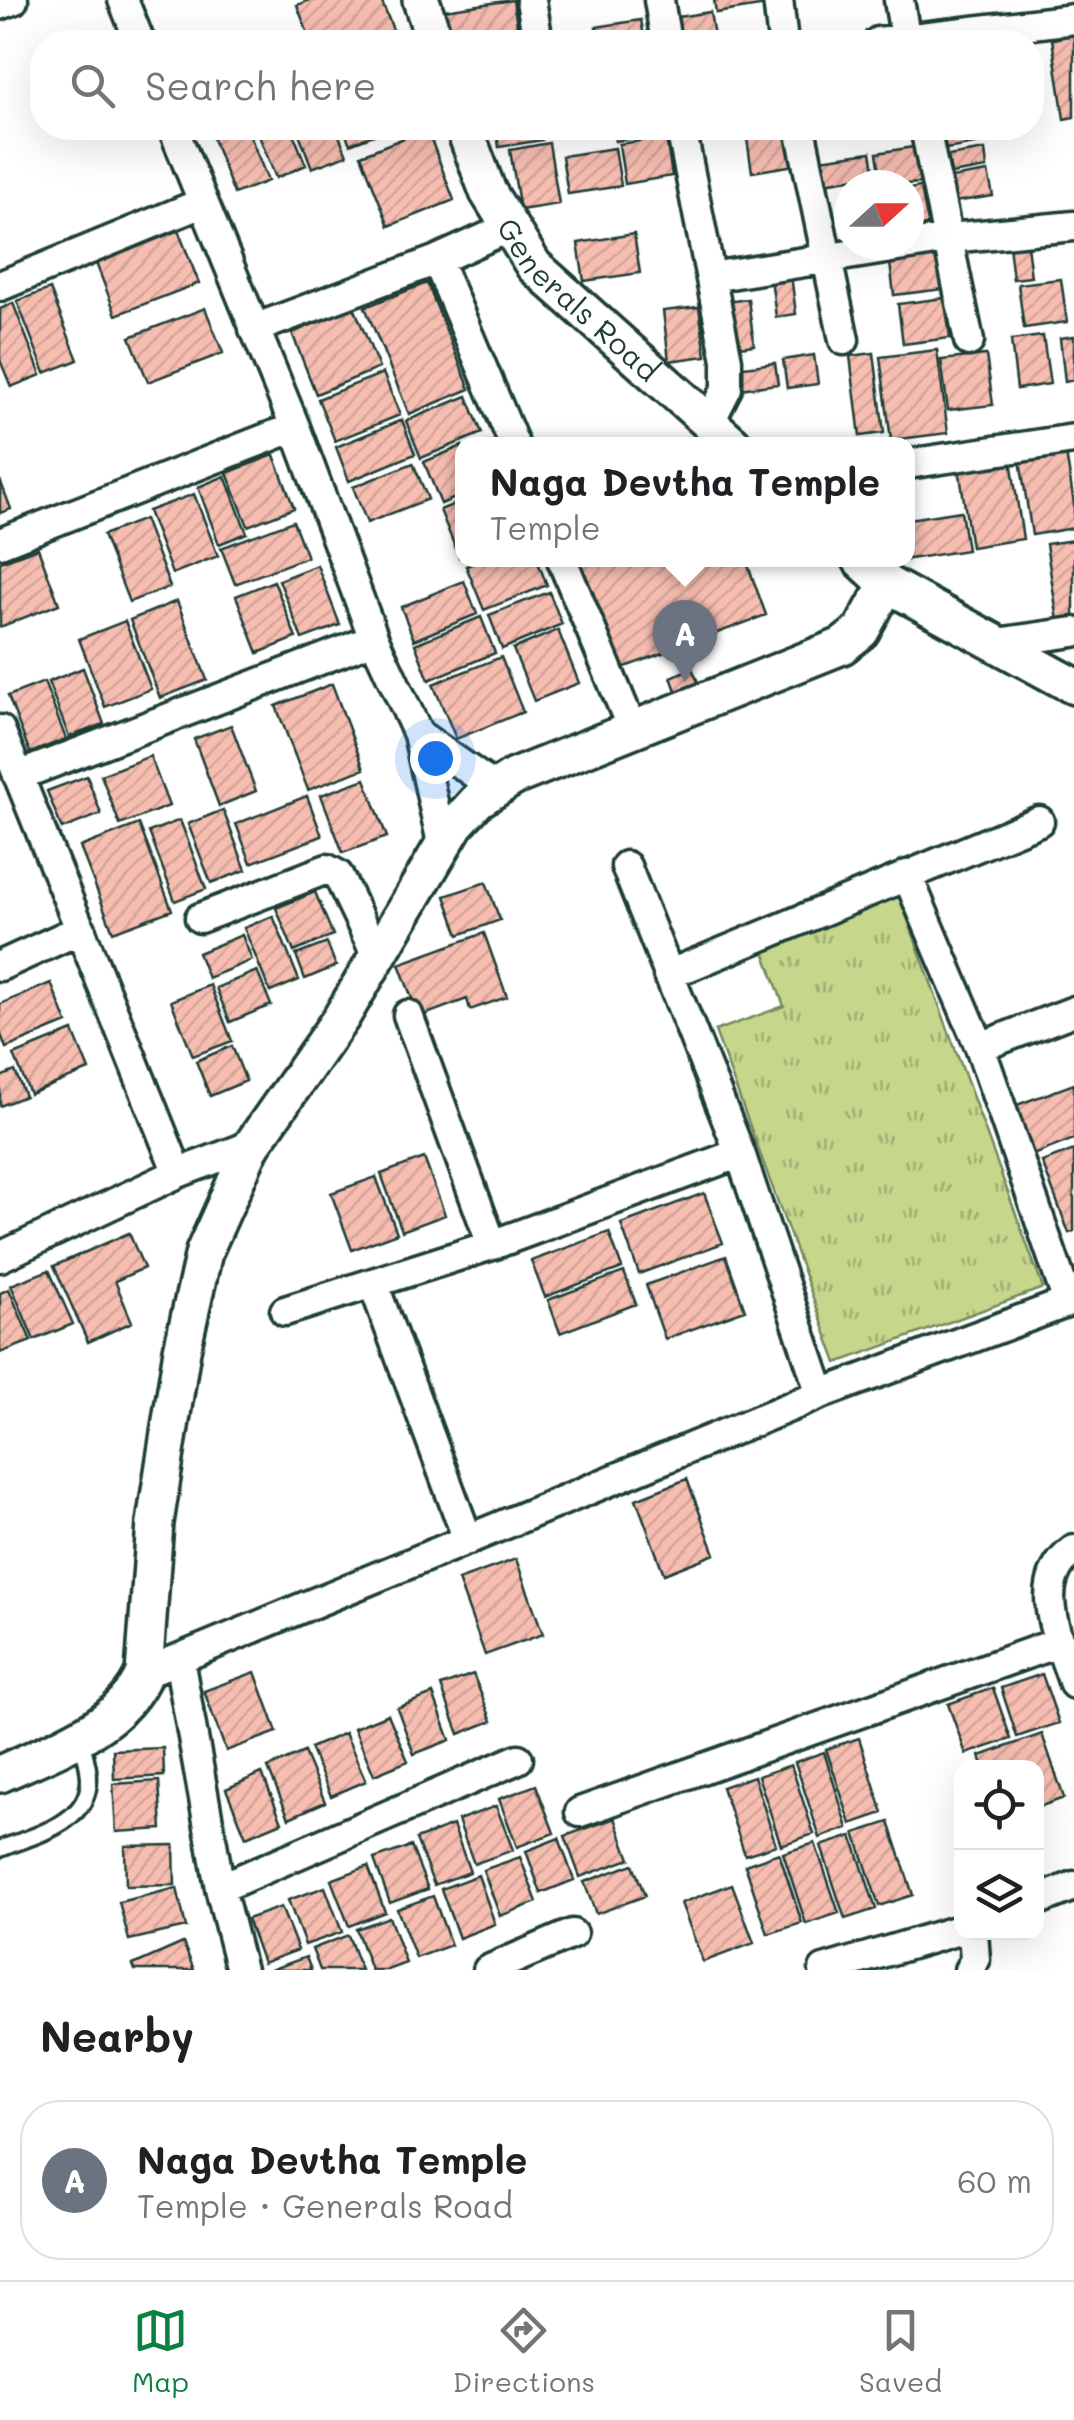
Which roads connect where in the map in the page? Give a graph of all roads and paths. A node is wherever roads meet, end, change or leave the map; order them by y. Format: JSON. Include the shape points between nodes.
{"nodes":[{"id":1,"x":13,"y":0,"type":"edge"},
{"id":2,"x":123,"y":0,"type":"edge"},
{"id":3,"x":420,"y":0,"type":"edge"},
{"id":4,"x":531,"y":0,"type":"edge"},
{"id":5,"x":659,"y":0,"type":"edge"},
{"id":6,"x":778,"y":0,"type":"edge"},
{"id":7,"x":899,"y":0,"type":"edge"},
{"id":8,"x":0,"y":5,"type":"edge"},
{"id":9,"x":1074,"y":18,"type":"edge"},
{"id":10,"x":135,"y":30,"type":"edge"},
{"id":11,"x":430,"y":30,"type":"edge"},
{"id":12,"x":536,"y":30,"type":"edge"},
{"id":13,"x":664,"y":30,"type":"edge"},
{"id":14,"x":782,"y":30,"type":"edge"},
{"id":15,"x":897,"y":30,"type":"edge"},
{"id":16,"x":981,"y":30,"type":"edge"},
{"id":17,"x":178,"y":140,"type":"edge"},
{"id":18,"x":468,"y":140,"type":"edge"},
{"id":19,"x":683,"y":140,"type":"edge"},
{"id":20,"x":802,"y":140,"type":"edge"},
{"id":21,"x":928,"y":140,"type":"edge"},
{"id":22,"x":202,"y":202,"type":"junction"},
{"id":23,"x":1074,"y":226,"type":"edge"},
{"id":24,"x":510,"y":227,"type":"junction"},
{"id":25,"x":950,"y":239,"type":"junction"},
{"id":26,"x":438,"y":260,"type":"junction"},
{"id":27,"x":827,"y":261,"type":"junction"},
{"id":28,"x":711,"y":277,"type":"junction"},
{"id":29,"x":0,"y":286,"type":"edge"},
{"id":30,"x":254,"y":329,"type":"junction"},
{"id":31,"x":844,"y":340,"type":"dead end"},
{"id":32,"x":969,"y":341,"type":"dead end"},
{"id":33,"x":295,"y":427,"type":"junction"},
{"id":34,"x":721,"y":434,"type":"edge"},
{"id":35,"x":511,"y":437,"type":"edge"},
{"id":36,"x":1074,"y":439,"type":"edge"},
{"id":37,"x":915,"y":463,"type":"edge"},
{"id":38,"x":0,"y":543,"type":"edge"},
{"id":39,"x":565,"y":567,"type":"edge"},
{"id":40,"x":869,"y":567,"type":"edge"},
{"id":41,"x":887,"y":584,"type":"junction"},
{"id":42,"x":1074,"y":632,"type":"edge"},
{"id":43,"x":374,"y":639,"type":"junction"},
{"id":44,"x":997,"y":643,"type":"junction"},
{"id":45,"x":1074,"y":686,"type":"edge"},
{"id":46,"x":0,"y":730,"type":"edge"},
{"id":47,"x":633,"y":731,"type":"junction"},
{"id":48,"x":418,"y":734,"type":"junction"},
{"id":49,"x":18,"y":776,"type":"junction"},
{"id":50,"x":494,"y":788,"type":"junction"},
{"id":51,"x":1039,"y":821,"type":"dead end"},
{"id":52,"x":442,"y":843,"type":"junction"},
{"id":53,"x":626,"y":866,"type":"dead end"},
{"id":54,"x":907,"y":875,"type":"junction"},
{"id":55,"x":200,"y":918,"type":"dead end"},
{"id":56,"x":80,"y":929,"type":"junction"},
{"id":57,"x":376,"y":954,"type":"junction"},
{"id":58,"x":0,"y":966,"type":"edge"},
{"id":59,"x":668,"y":975,"type":"junction"},
{"id":60,"x":1074,"y":1012,"type":"edge"},
{"id":61,"x":408,"y":1015,"type":"dead end"},
{"id":62,"x":980,"y":1047,"type":"junction"},
{"id":63,"x":252,"y":1145,"type":"junction"},
{"id":64,"x":740,"y":1153,"type":"junction"},
{"id":65,"x":178,"y":1173,"type":"junction"},
{"id":66,"x":492,"y":1245,"type":"junction"},
{"id":67,"x":0,"y":1257,"type":"edge"},
{"id":68,"x":373,"y":1283,"type":"junction"},
{"id":69,"x":1071,"y":1301,"type":"edge"},
{"id":70,"x":284,"y":1310,"type":"dead end"},
{"id":71,"x":821,"y":1394,"type":"junction"},
{"id":72,"x":468,"y":1540,"type":"junction"},
{"id":73,"x":1074,"y":1550,"type":"edge"},
{"id":74,"x":1060,"y":1642,"type":"junction"},
{"id":75,"x":180,"y":1659,"type":"junction"},
{"id":76,"x":144,"y":1673,"type":"junction"},
{"id":77,"x":1074,"y":1684,"type":"edge"},
{"id":78,"x":80,"y":1734,"type":"junction"},
{"id":79,"x":518,"y":1759,"type":"dead end"},
{"id":80,"x":0,"y":1774,"type":"edge"},
{"id":81,"x":580,"y":1812,"type":"dead end"},
{"id":82,"x":0,"y":1848,"type":"edge"},
{"id":83,"x":1074,"y":1886,"type":"edge"},
{"id":84,"x":220,"y":1888,"type":"junction"},
{"id":85,"x":1044,"y":1898,"type":"edge"},
{"id":86,"x":954,"y":1931,"type":"edge"},
{"id":87,"x":572,"y":1934,"type":"dead end"},
{"id":88,"x":974,"y":1940,"type":"edge"},
{"id":89,"x":241,"y":1970,"type":"edge"},
{"id":90,"x":488,"y":1970,"type":"edge"},
{"id":91,"x":824,"y":1970,"type":"edge"},
{"id":92,"x":969,"y":1970,"type":"edge"}],
"edges":[{"from":1,"to":8,"type":"street"},
{"from":2,"to":10,"type":"street"},
{"from":3,"to":11,"type":"street"},
{"from":4,"to":12,"type":"street"},
{"from":5,"to":13,"type":"street"},
{"from":6,"to":14,"type":"street"},
{"from":7,"to":15,"type":"street"},
{"from":9,"to":16,"type":"street"},
{"from":17,"to":22,"type":"street"},
{"from":18,"to":24,"type":"street","name":"Generals Road"},
{"from":19,"to":28,"type":"street"},
{"from":20,"to":27,"type":"street"},
{"from":21,"to":25,"type":"street"},
{"from":22,"to":29,"type":"street"},
{"from":22,"to":30,"type":"street"},
{"from":23,"to":25,"type":"street"},
{"from":24,"to":26,"type":"street"},
{"from":24,"to":34,"type":"street","name":"Generals Road","via":[[534,266]]},
{"from":25,"to":27,"type":"street"},
{"from":25,"to":32,"type":"street"},
{"from":26,"to":30,"type":"street"},
{"from":26,"to":35,"type":"street"},
{"from":27,"to":28,"type":"street"},
{"from":27,"to":31,"type":"street"},
{"from":28,"to":34,"type":"street","via":[[729,375]]},
{"from":30,"to":33,"type":"street"},
{"from":33,"to":38,"type":"street"},
{"from":33,"to":43,"type":"street"},
{"from":36,"to":37,"type":"street"},
{"from":39,"to":47,"type":"street"},
{"from":40,"to":41,"type":"street"},
{"from":41,"to":44,"type":"street"},
{"from":41,"to":47,"type":"street","via":[[861,631],[842,646]]},
{"from":42,"to":44,"type":"street"},
{"from":43,"to":48,"type":"street"},
{"from":43,"to":49,"type":"street"},
{"from":44,"to":45,"type":"street"},
{"from":46,"to":49,"type":"street"},
{"from":47,"to":50,"type":"street"},
{"from":48,"to":50,"type":"street"},
{"from":48,"to":52,"type":"street"},
{"from":49,"to":56,"type":"street"},
{"from":50,"to":52,"type":"street"},
{"from":51,"to":54,"type":"street"},
{"from":52,"to":57,"type":"street"},
{"from":53,"to":59,"type":"street"},
{"from":54,"to":59,"type":"street"},
{"from":54,"to":62,"type":"street"},
{"from":55,"to":57,"type":"street","via":[[326,869],[338,876]]},
{"from":56,"to":58,"type":"street"},
{"from":56,"to":65,"type":"street"},
{"from":57,"to":63,"type":"street","via":[[341,1018]]},
{"from":59,"to":64,"type":"street"},
{"from":60,"to":62,"type":"street"},
{"from":61,"to":66,"type":"street"},
{"from":62,"to":69,"type":"street"},
{"from":63,"to":65,"type":"street"},
{"from":63,"to":76,"type":"street","via":[[204,1252],[182,1350],[155,1523]]},
{"from":64,"to":66,"type":"street"},
{"from":64,"to":71,"type":"street"},
{"from":65,"to":67,"type":"street"},
{"from":66,"to":68,"type":"street"},
{"from":68,"to":70,"type":"street"},
{"from":68,"to":72,"type":"street"},
{"from":69,"to":71,"type":"street"},
{"from":71,"to":72,"type":"street"},
{"from":72,"to":75,"type":"street"},
{"from":73,"to":74,"type":"street","via":[[1053,1572],[1048,1601]]},
{"from":74,"to":77,"type":"street"},
{"from":74,"to":81,"type":"street"},
{"from":75,"to":76,"type":"street"},
{"from":75,"to":84,"type":"street"},
{"from":76,"to":78,"type":"street","via":[[130,1698]]},
{"from":78,"to":80,"type":"street"},
{"from":78,"to":82,"type":"lane","via":[[89,1777],[78,1813]]},
{"from":79,"to":84,"type":"street"},
{"from":83,"to":85,"type":"street"},
{"from":84,"to":89,"type":"street"},
{"from":86,"to":91,"type":"street"},
{"from":87,"to":90,"type":"street"},
{"from":88,"to":92,"type":"street"}]}
